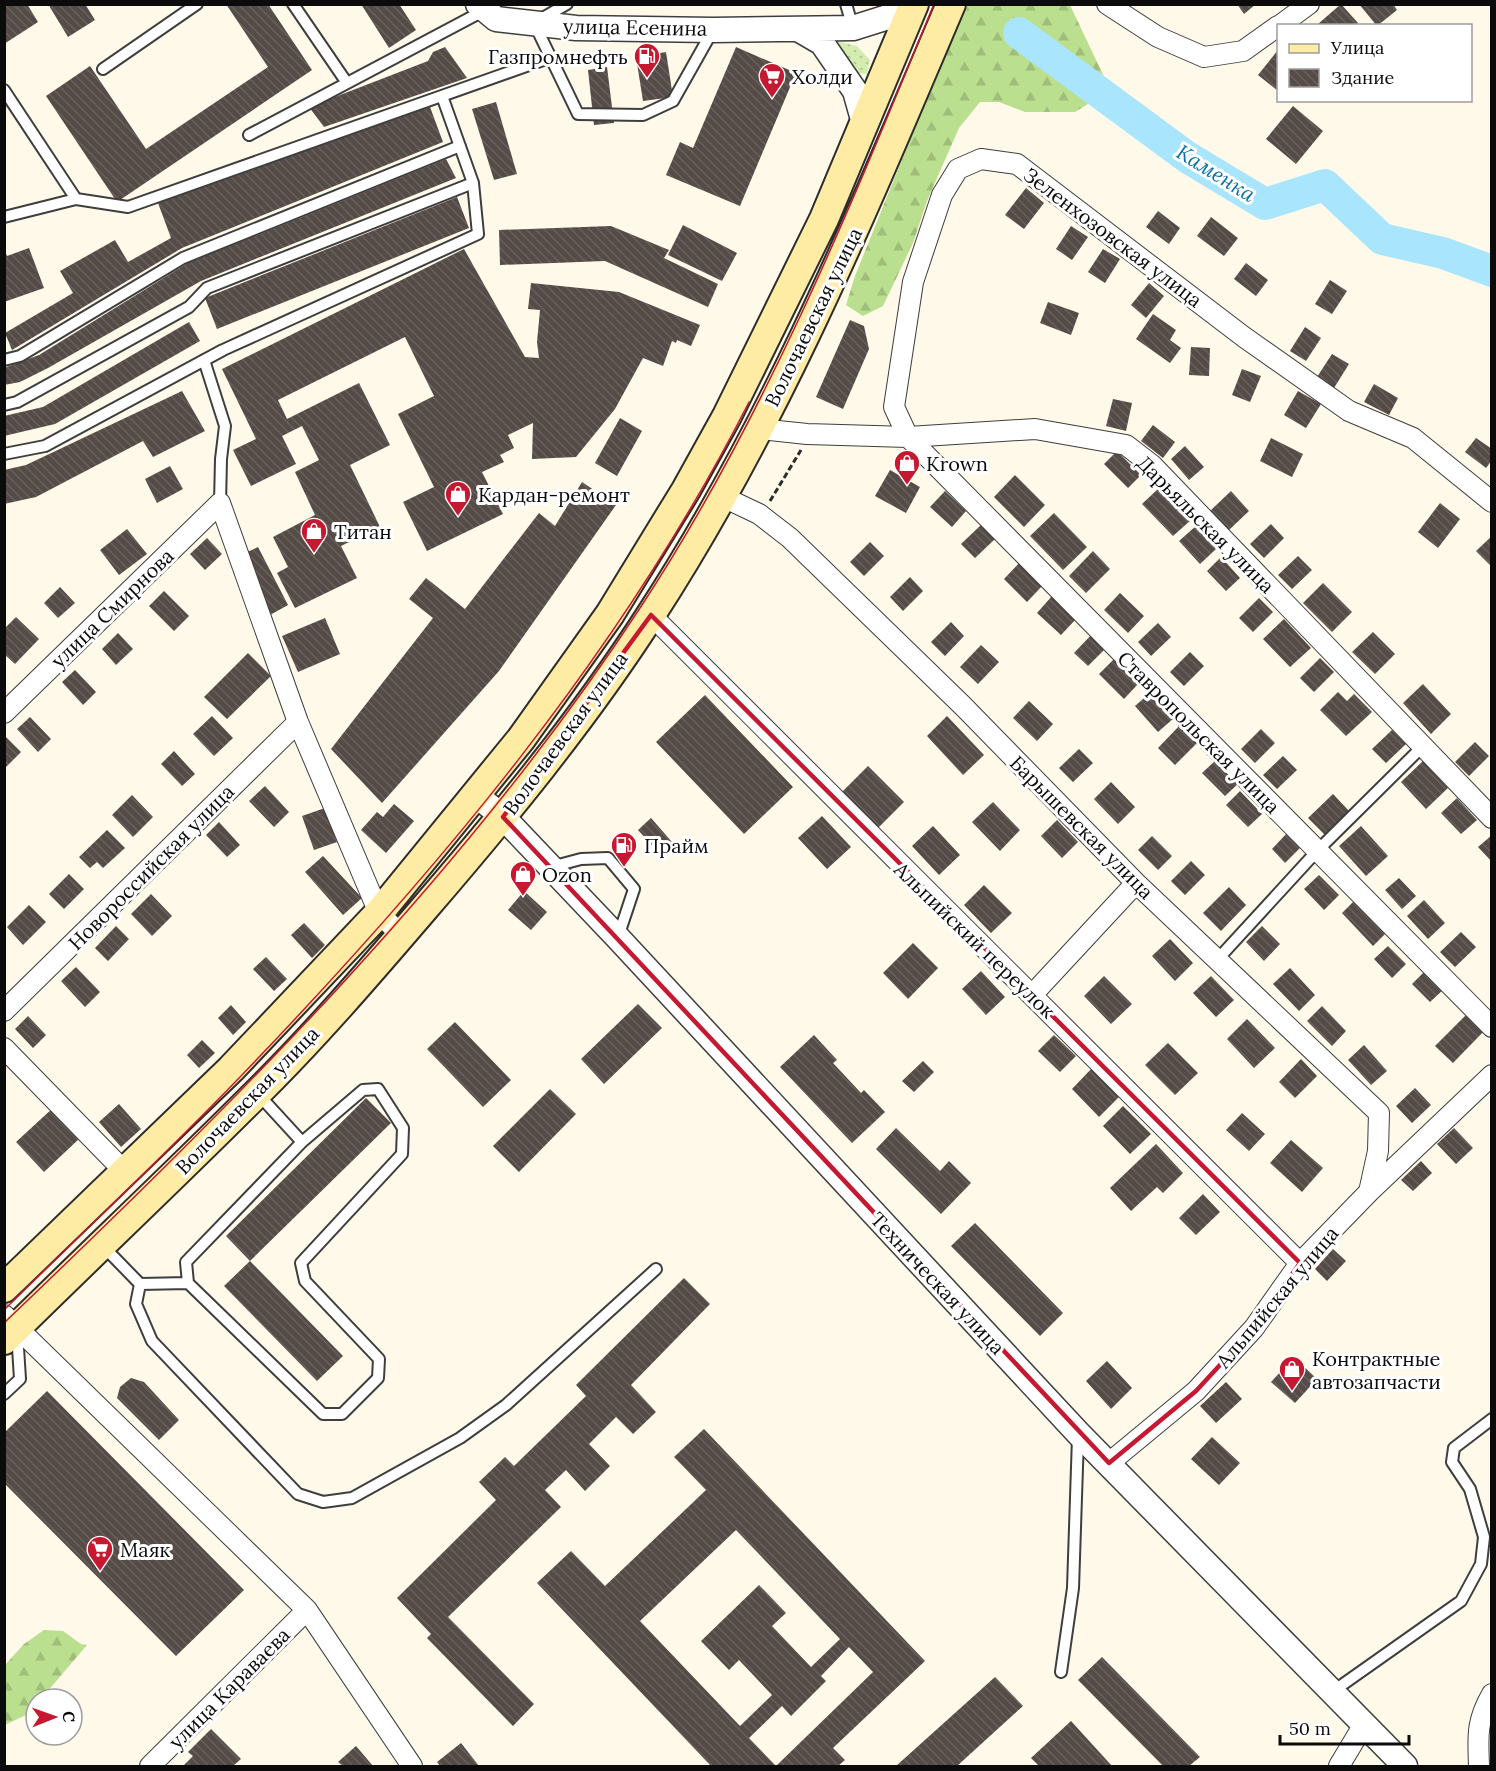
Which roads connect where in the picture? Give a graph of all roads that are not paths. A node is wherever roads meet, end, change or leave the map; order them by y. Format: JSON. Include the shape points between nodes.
{"nodes":[{"id":1,"x":197,"y":4,"type":"edge"},
{"id":2,"x":293,"y":4,"type":"edge"},
{"id":3,"x":567,"y":4,"type":"edge"},
{"id":4,"x":846,"y":4,"type":"edge"},
{"id":5,"x":902,"y":4,"type":"edge"},
{"id":6,"x":914,"y":4,"type":"edge"},
{"id":7,"x":951,"y":4,"type":"edge"},
{"id":8,"x":1107,"y":4,"type":"edge"},
{"id":9,"x":1309,"y":4,"type":"edge"},
{"id":10,"x":481,"y":7,"type":"edge"},
{"id":11,"x":534,"y":23,"type":"junction"},
{"id":12,"x":1282,"y":24,"type":"edge"},
{"id":13,"x":1277,"y":27,"type":"edge"},
{"id":14,"x":798,"y":28,"type":"junction"},
{"id":15,"x":854,"y":28,"type":"junction"},
{"id":16,"x":713,"y":30,"type":"junction"},
{"id":17,"x":549,"y":58,"type":"junction"},
{"id":18,"x":103,"y":69,"type":"dead end"},
{"id":19,"x":347,"y":83,"type":"junction"},
{"id":20,"x":4,"y":90,"type":"edge"},
{"id":21,"x":442,"y":96,"type":"junction"},
{"id":22,"x":864,"y":123,"type":"junction"},
{"id":23,"x":249,"y":135,"type":"dead end"},
{"id":24,"x":460,"y":146,"type":"junction"},
{"id":25,"x":473,"y":183,"type":"junction"},
{"id":26,"x":76,"y":199,"type":"junction"},
{"id":27,"x":4,"y":217,"type":"edge"},
{"id":28,"x":4,"y":360,"type":"edge"},
{"id":29,"x":204,"y":360,"type":"junction"},
{"id":30,"x":4,"y":405,"type":"edge"},
{"id":31,"x":759,"y":429,"type":"junction"},
{"id":32,"x":908,"y":437,"type":"junction"},
{"id":33,"x":4,"y":454,"type":"edge"},
{"id":34,"x":721,"y":496,"type":"junction"},
{"id":35,"x":1491,"y":502,"type":"edge"},
{"id":36,"x":220,"y":503,"type":"junction"},
{"id":37,"x":651,"y":615,"type":"junction"},
{"id":38,"x":4,"y":713,"type":"edge"},
{"id":39,"x":298,"y":722,"type":"junction"},
{"id":40,"x":1422,"y":747,"type":"junction"},
{"id":41,"x":476,"y":795,"type":"junction"},
{"id":42,"x":503,"y":817,"type":"junction"},
{"id":43,"x":1491,"y":818,"type":"edge"},
{"id":44,"x":1317,"y":851,"type":"junction"},
{"id":45,"x":548,"y":867,"type":"junction"},
{"id":46,"x":1137,"y":883,"type":"junction"},
{"id":47,"x":379,"y":913,"type":"junction"},
{"id":48,"x":401,"y":936,"type":"junction"},
{"id":49,"x":618,"y":938,"type":"junction"},
{"id":50,"x":1217,"y":960,"type":"junction"},
{"id":51,"x":1032,"y":994,"type":"junction"},
{"id":52,"x":4,"y":1011,"type":"edge"},
{"id":53,"x":1491,"y":1027,"type":"edge"},
{"id":54,"x":4,"y":1048,"type":"edge"},
{"id":55,"x":1491,"y":1075,"type":"edge"},
{"id":56,"x":257,"y":1093,"type":"junction"},
{"id":57,"x":302,"y":1142,"type":"junction"},
{"id":58,"x":123,"y":1171,"type":"junction"},
{"id":59,"x":1369,"y":1192,"type":"junction"},
{"id":60,"x":101,"y":1245,"type":"junction"},
{"id":61,"x":1299,"y":1263,"type":"junction"},
{"id":62,"x":656,"y":1269,"type":"dead end"},
{"id":63,"x":189,"y":1283,"type":"junction"},
{"id":64,"x":140,"y":1284,"type":"junction"},
{"id":65,"x":4,"y":1288,"type":"edge"},
{"id":66,"x":9,"y":1328,"type":"edge"},
{"id":67,"x":4,"y":1394,"type":"edge"},
{"id":68,"x":1491,"y":1419,"type":"edge"},
{"id":69,"x":1078,"y":1433,"type":"junction"},
{"id":70,"x":1109,"y":1464,"type":"junction"},
{"id":71,"x":307,"y":1610,"type":"junction"},
{"id":72,"x":1061,"y":1672,"type":"dead end"},
{"id":73,"x":1331,"y":1693,"type":"junction"},
{"id":74,"x":1491,"y":1694,"type":"edge"},
{"id":75,"x":1363,"y":1726,"type":"junction"},
{"id":76,"x":150,"y":1767,"type":"edge"},
{"id":77,"x":412,"y":1767,"type":"edge"},
{"id":78,"x":1339,"y":1767,"type":"edge"},
{"id":79,"x":1405,"y":1767,"type":"edge"},
{"id":80,"x":1479,"y":1767,"type":"edge"}],
"edges":[{"from":1,"to":18,"type":"lane"},
{"from":2,"to":19,"type":"lane"},
{"from":3,"to":11,"type":"lane"},
{"from":4,"to":15,"type":"lane"},
{"from":5,"to":15,"type":"street","name":"улица Есенина","via":[[888,17]]},
{"from":6,"to":22,"type":"main road","name":"Волочаевская улица"},
{"from":7,"to":31,"type":"main road","name":"Волочаевская улица","via":[[855,230]]},
{"from":8,"to":13,"type":"street","via":[[1158,37],[1204,57],[1243,51]]},
{"from":9,"to":12,"type":"street"},
{"from":10,"to":11,"type":"street","name":"улица Есенина","via":[[496,19]]},
{"from":10,"to":19,"type":"lane"},
{"from":11,"to":16,"type":"street","name":"улица Есенина","via":[[576,28]]},
{"from":11,"to":17,"type":"lane"},
{"from":14,"to":15,"type":"street","name":"улица Есенина"},
{"from":14,"to":16,"type":"street","name":"улица Есенина"},
{"from":14,"to":22,"type":"street","via":[[822,43],[855,91]]},
{"from":16,"to":17,"type":"lane","via":[[673,101],[643,115],[578,114]]},
{"from":17,"to":21,"type":"lane"},
{"from":19,"to":23,"type":"lane"},
{"from":20,"to":26,"type":"lane"},
{"from":21,"to":24,"type":"lane"},
{"from":21,"to":26,"type":"lane","via":[[128,207]]},
{"from":22,"to":41,"type":"main road","name":"Волочаевская улица","via":[[824,219],[686,490],[610,614]]},
{"from":24,"to":25,"type":"lane"},
{"from":24,"to":28,"type":"lane","via":[[183,258],[21,356]]},
{"from":25,"to":29,"type":"lane","via":[[478,234]]},
{"from":25,"to":30,"type":"lane","via":[[207,288],[189,307],[17,402]]},
{"from":26,"to":27,"type":"lane"},
{"from":29,"to":33,"type":"lane","via":[[45,446]]},
{"from":29,"to":36,"type":"lane","via":[[225,426]]},
{"from":31,"to":32,"type":"street","name":"Дарьяльская улица"},
{"from":31,"to":34,"type":"main road","name":"Волочаевская улица"},
{"from":32,"to":35,"type":"street","name":"Зеленхозовская улица","via":[[894,407],[913,282],[942,195],[958,169],[981,159],[1017,164],[1032,174],[1244,336],[1349,411],[1413,438]]},
{"from":32,"to":40,"type":"street","name":"Дарьяльская улица","via":[[1035,429],[1126,445],[1152,465]]},
{"from":32,"to":44,"type":"street","name":"Ставропольская улица"},
{"from":34,"to":37,"type":"main road","name":"Волочаевская улица"},
{"from":34,"to":46,"type":"street","name":"Барышевская улица","via":[[759,514],[790,538]]},
{"from":36,"to":38,"type":"street","name":"улица Смирнова"},
{"from":36,"to":39,"type":"street"},
{"from":37,"to":42,"type":"main road","name":"Волочаевская улица","via":[[550,758]]},
{"from":37,"to":51,"type":"street","name":"Альпийский переулок","via":[[903,870]]},
{"from":39,"to":47,"type":"street"},
{"from":39,"to":52,"type":"street","name":"Новороссийская улица"},
{"from":40,"to":43,"type":"street","name":"Дарьяльская улица"},
{"from":40,"to":44,"type":"lane"},
{"from":41,"to":42,"type":"street","name":"Техническая улица"},
{"from":41,"to":47,"type":"main road","name":"Волочаевская улица"},
{"from":42,"to":45,"type":"street","name":"Техническая улица"},
{"from":42,"to":48,"type":"main road","name":"Волочаевская улица"},
{"from":44,"to":50,"type":"lane"},
{"from":44,"to":53,"type":"street","name":"Ставропольская улица"},
{"from":45,"to":49,"type":"street","name":"Техническая улица"},
{"from":45,"to":49,"type":"lane","via":[[581,859],[608,858],[634,889]]},
{"from":46,"to":50,"type":"street","name":"Барышевская улица"},
{"from":46,"to":51,"type":"street"},
{"from":47,"to":48,"type":"street"},
{"from":47,"to":58,"type":"main road","name":"Волочаевская улица","via":[[231,1069]]},
{"from":48,"to":56,"type":"main road","name":"Волочаевская улица"},
{"from":49,"to":69,"type":"street","name":"Техническая улица"},
{"from":50,"to":59,"type":"street","name":"Барышевская улица","via":[[1379,1113],[1378,1151]]},
{"from":51,"to":61,"type":"street","name":"Альпийский переулок"},
{"from":54,"to":58,"type":"street"},
{"from":55,"to":59,"type":"street","name":"Альпийская улица"},
{"from":56,"to":57,"type":"lane"},
{"from":56,"to":60,"type":"main road","name":"Волочаевская улица"},
{"from":57,"to":63,"type":"lane","via":[[186,1262]]},
{"from":57,"to":63,"type":"lane","via":[[363,1090],[378,1089],[403,1128],[402,1154],[301,1263],[305,1281],[379,1359],[378,1378],[342,1414],[322,1414]]},
{"from":58,"to":65,"type":"main road","name":"Волочаевская улица"},
{"from":59,"to":61,"type":"street","name":"Альпийская улица"},
{"from":60,"to":64,"type":"lane"},
{"from":60,"to":66,"type":"main road","name":"Волочаевская улица"},
{"from":61,"to":70,"type":"street","name":"Альпийская улица","via":[[1254,1328],[1196,1391]]},
{"from":62,"to":64,"type":"lane","via":[[506,1406],[460,1438],[352,1498],[323,1502],[298,1494],[152,1341],[136,1304]]},
{"from":63,"to":64,"type":"lane"},
{"from":66,"to":67,"type":"lane","via":[[20,1379]]},
{"from":66,"to":71,"type":"street"},
{"from":68,"to":73,"type":"lane","via":[[1454,1448],[1452,1462],[1470,1489],[1484,1537],[1482,1564],[1461,1601]]},
{"from":69,"to":70,"type":"street","name":"Техническая улица"},
{"from":69,"to":72,"type":"lane","via":[[1073,1588]]},
{"from":70,"to":73,"type":"street","name":"Техническая улица"},
{"from":71,"to":76,"type":"street","name":"улица Караваева"},
{"from":71,"to":77,"type":"street"},
{"from":73,"to":75,"type":"street","name":"Техническая улица"},
{"from":74,"to":80,"type":"street","via":[[1476,1734]]},
{"from":75,"to":78,"type":"street"},
{"from":75,"to":79,"type":"street","name":"Техническая улица"}]}
